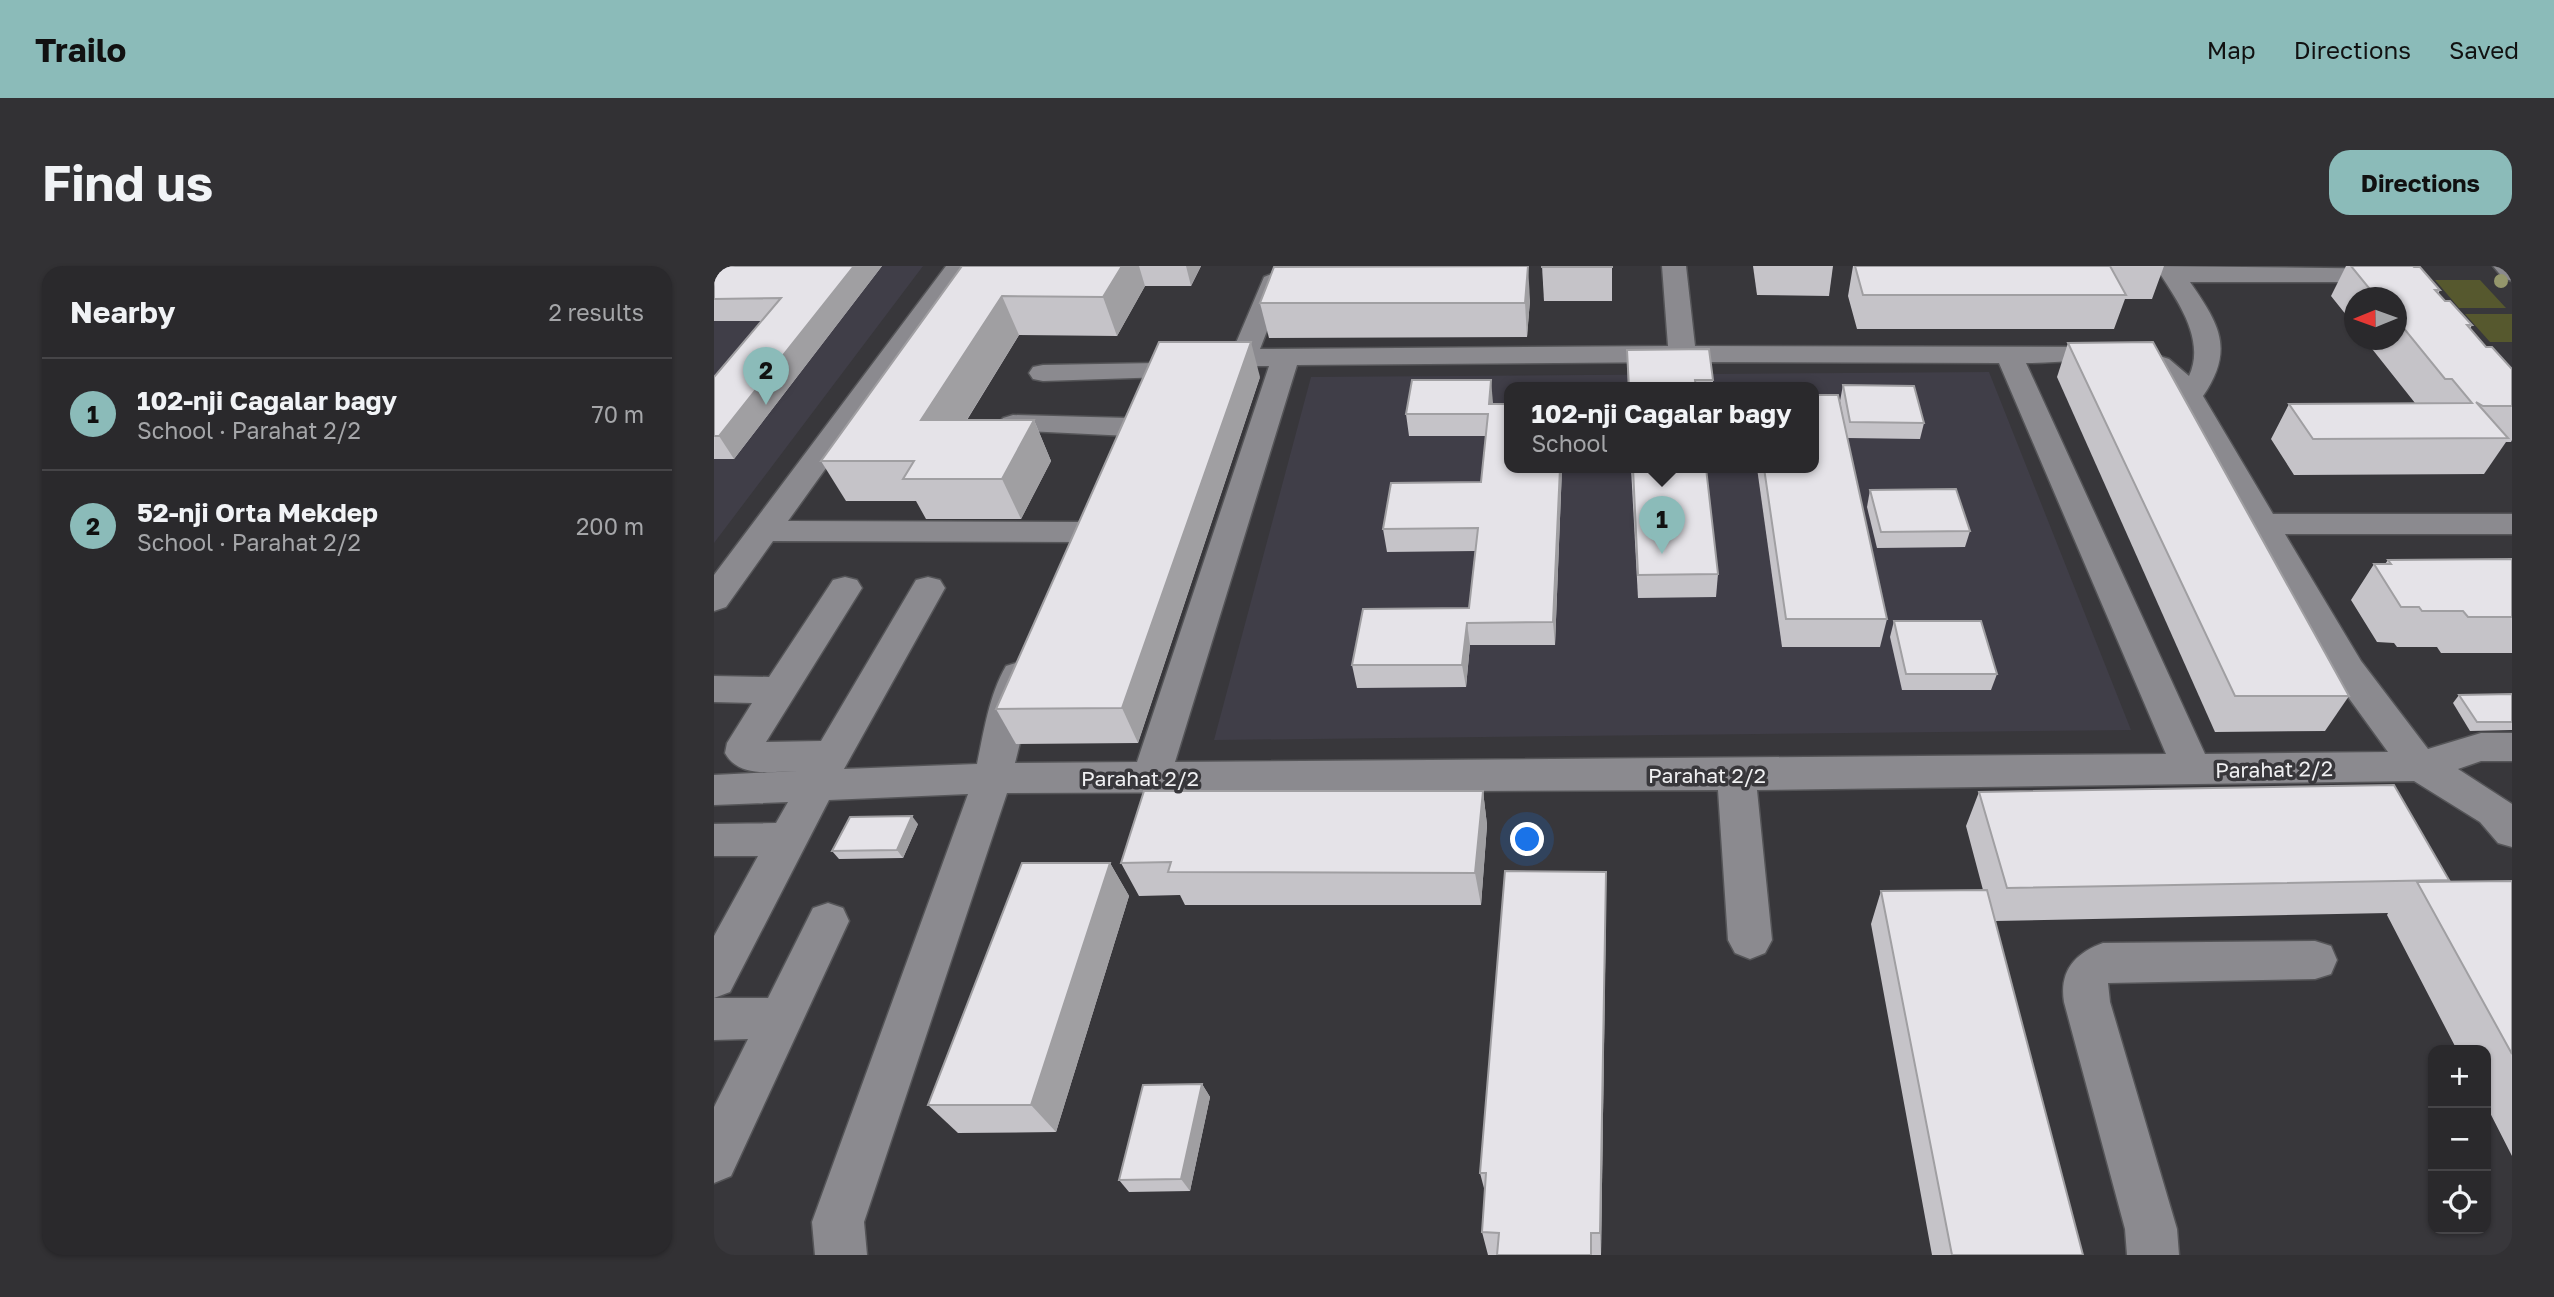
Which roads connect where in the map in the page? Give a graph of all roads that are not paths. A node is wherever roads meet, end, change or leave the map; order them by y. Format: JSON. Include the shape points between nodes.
{"nodes":[{"id":1,"x":960,"y":266,"type":"edge"},
{"id":2,"x":1674,"y":266,"type":"edge"},
{"id":3,"x":2505,"y":266,"type":"edge"},
{"id":4,"x":2170,"y":270,"type":"edge"},
{"id":5,"x":2255,"y":270,"type":"edge"},
{"id":6,"x":1318,"y":272,"type":"edge"},
{"id":7,"x":2512,"y":273,"type":"edge"},
{"id":8,"x":2414,"y":275,"type":"edge"},
{"id":9,"x":1682,"y":354,"type":"junction"},
{"id":10,"x":2009,"y":355,"type":"junction"},
{"id":11,"x":1244,"y":356,"type":"junction"},
{"id":12,"x":1286,"y":357,"type":"junction"},
{"id":13,"x":1167,"y":365,"type":"junction"},
{"id":14,"x":1043,"y":373,"type":"dead end"},
{"id":15,"x":2189,"y":396,"type":"junction"},
{"id":16,"x":1013,"y":424,"type":"edge"},
{"id":17,"x":1129,"y":427,"type":"junction"},
{"id":18,"x":1112,"y":462,"type":"edge"},
{"id":19,"x":2264,"y":524,"type":"junction"},
{"id":20,"x":2512,"y":524,"type":"edge"},
{"id":21,"x":764,"y":531,"type":"junction"},
{"id":22,"x":1063,"y":566,"type":"edge"},
{"id":23,"x":845,"y":588,"type":"dead end"},
{"id":24,"x":928,"y":588,"type":"dead end"},
{"id":25,"x":714,"y":599,"type":"edge"},
{"id":26,"x":1028,"y":646,"type":"edge"},
{"id":27,"x":714,"y":689,"type":"edge"},
{"id":28,"x":778,"y":691,"type":"junction"},
{"id":29,"x":2512,"y":747,"type":"edge"},
{"id":30,"x":2420,"y":766,"type":"junction"},
{"id":31,"x":2193,"y":771,"type":"junction"},
{"id":32,"x":824,"y":772,"type":"junction"},
{"id":33,"x":1736,"y":775,"type":"junction"},
{"id":34,"x":993,"y":778,"type":"junction"},
{"id":35,"x":1151,"y":778,"type":"junction"},
{"id":36,"x":714,"y":790,"type":"edge"},
{"id":37,"x":2512,"y":831,"type":"edge"},
{"id":38,"x":788,"y":839,"type":"junction"},
{"id":39,"x":714,"y":840,"type":"edge"},
{"id":40,"x":828,"y":921,"type":"dead end"},
{"id":41,"x":1750,"y":940,"type":"dead end"},
{"id":42,"x":2315,"y":960,"type":"dead end"},
{"id":43,"x":714,"y":978,"type":"edge"},
{"id":44,"x":781,"y":1018,"type":"junction"},
{"id":45,"x":714,"y":1019,"type":"edge"},
{"id":46,"x":714,"y":1159,"type":"edge"},
{"id":47,"x":841,"y":1255,"type":"edge"},
{"id":48,"x":2153,"y":1255,"type":"edge"}],
"edges":[{"from":1,"to":21,"type":"street"},
{"from":2,"to":9,"type":"street"},
{"from":3,"to":7,"type":"street"},
{"from":4,"to":5,"type":"street"},
{"from":4,"to":15,"type":"street","via":[[2206,340],[2205,371]]},
{"from":5,"to":8,"type":"street"},
{"from":6,"to":11,"type":"street","via":[[1295,272],[1273,282]]},
{"from":9,"to":10,"type":"street"},
{"from":9,"to":12,"type":"street"},
{"from":10,"to":15,"type":"street","via":[[2132,355],[2159,363]]},
{"from":10,"to":31,"type":"street"},
{"from":11,"to":12,"type":"street"},
{"from":11,"to":13,"type":"street"},
{"from":12,"to":35,"type":"street"},
{"from":13,"to":14,"type":"street"},
{"from":13,"to":17,"type":"street"},
{"from":15,"to":19,"type":"street"},
{"from":16,"to":17,"type":"street"},
{"from":17,"to":18,"type":"street"},
{"from":19,"to":20,"type":"street"},
{"from":19,"to":30,"type":"street","via":[[2348,670]]},
{"from":21,"to":22,"type":"street","via":[[1084,521]]},
{"from":21,"to":25,"type":"street"},
{"from":23,"to":28,"type":"street"},
{"from":24,"to":32,"type":"street"},
{"from":26,"to":34,"type":"street","via":[[1005,719]]},
{"from":27,"to":28,"type":"street"},
{"from":28,"to":32,"type":"street","via":[[744,752]]},
{"from":29,"to":30,"type":"street","name":"Parahat 2/2","via":[[2481,747]]},
{"from":30,"to":31,"type":"street","name":"Parahat 2/2"},
{"from":30,"to":37,"type":"street","via":[[2494,811]]},
{"from":31,"to":33,"type":"street","name":"Parahat 2/2"},
{"from":32,"to":34,"type":"street","name":"Parahat 2/2"},
{"from":32,"to":36,"type":"street","name":"Parahat 2/2"},
{"from":32,"to":38,"type":"street"},
{"from":33,"to":35,"type":"street","name":"Parahat 2/2"},
{"from":33,"to":41,"type":"street"},
{"from":34,"to":35,"type":"street","name":"Parahat 2/2"},
{"from":34,"to":47,"type":"street","via":[[838,1222]]},
{"from":38,"to":39,"type":"street"},
{"from":38,"to":43,"type":"street"},
{"from":40,"to":44,"type":"street"},
{"from":42,"to":48,"type":"street","via":[[2103,961],[2091,968],[2083,982],[2151,1229]]},
{"from":44,"to":45,"type":"street"},
{"from":44,"to":46,"type":"street"}]}
